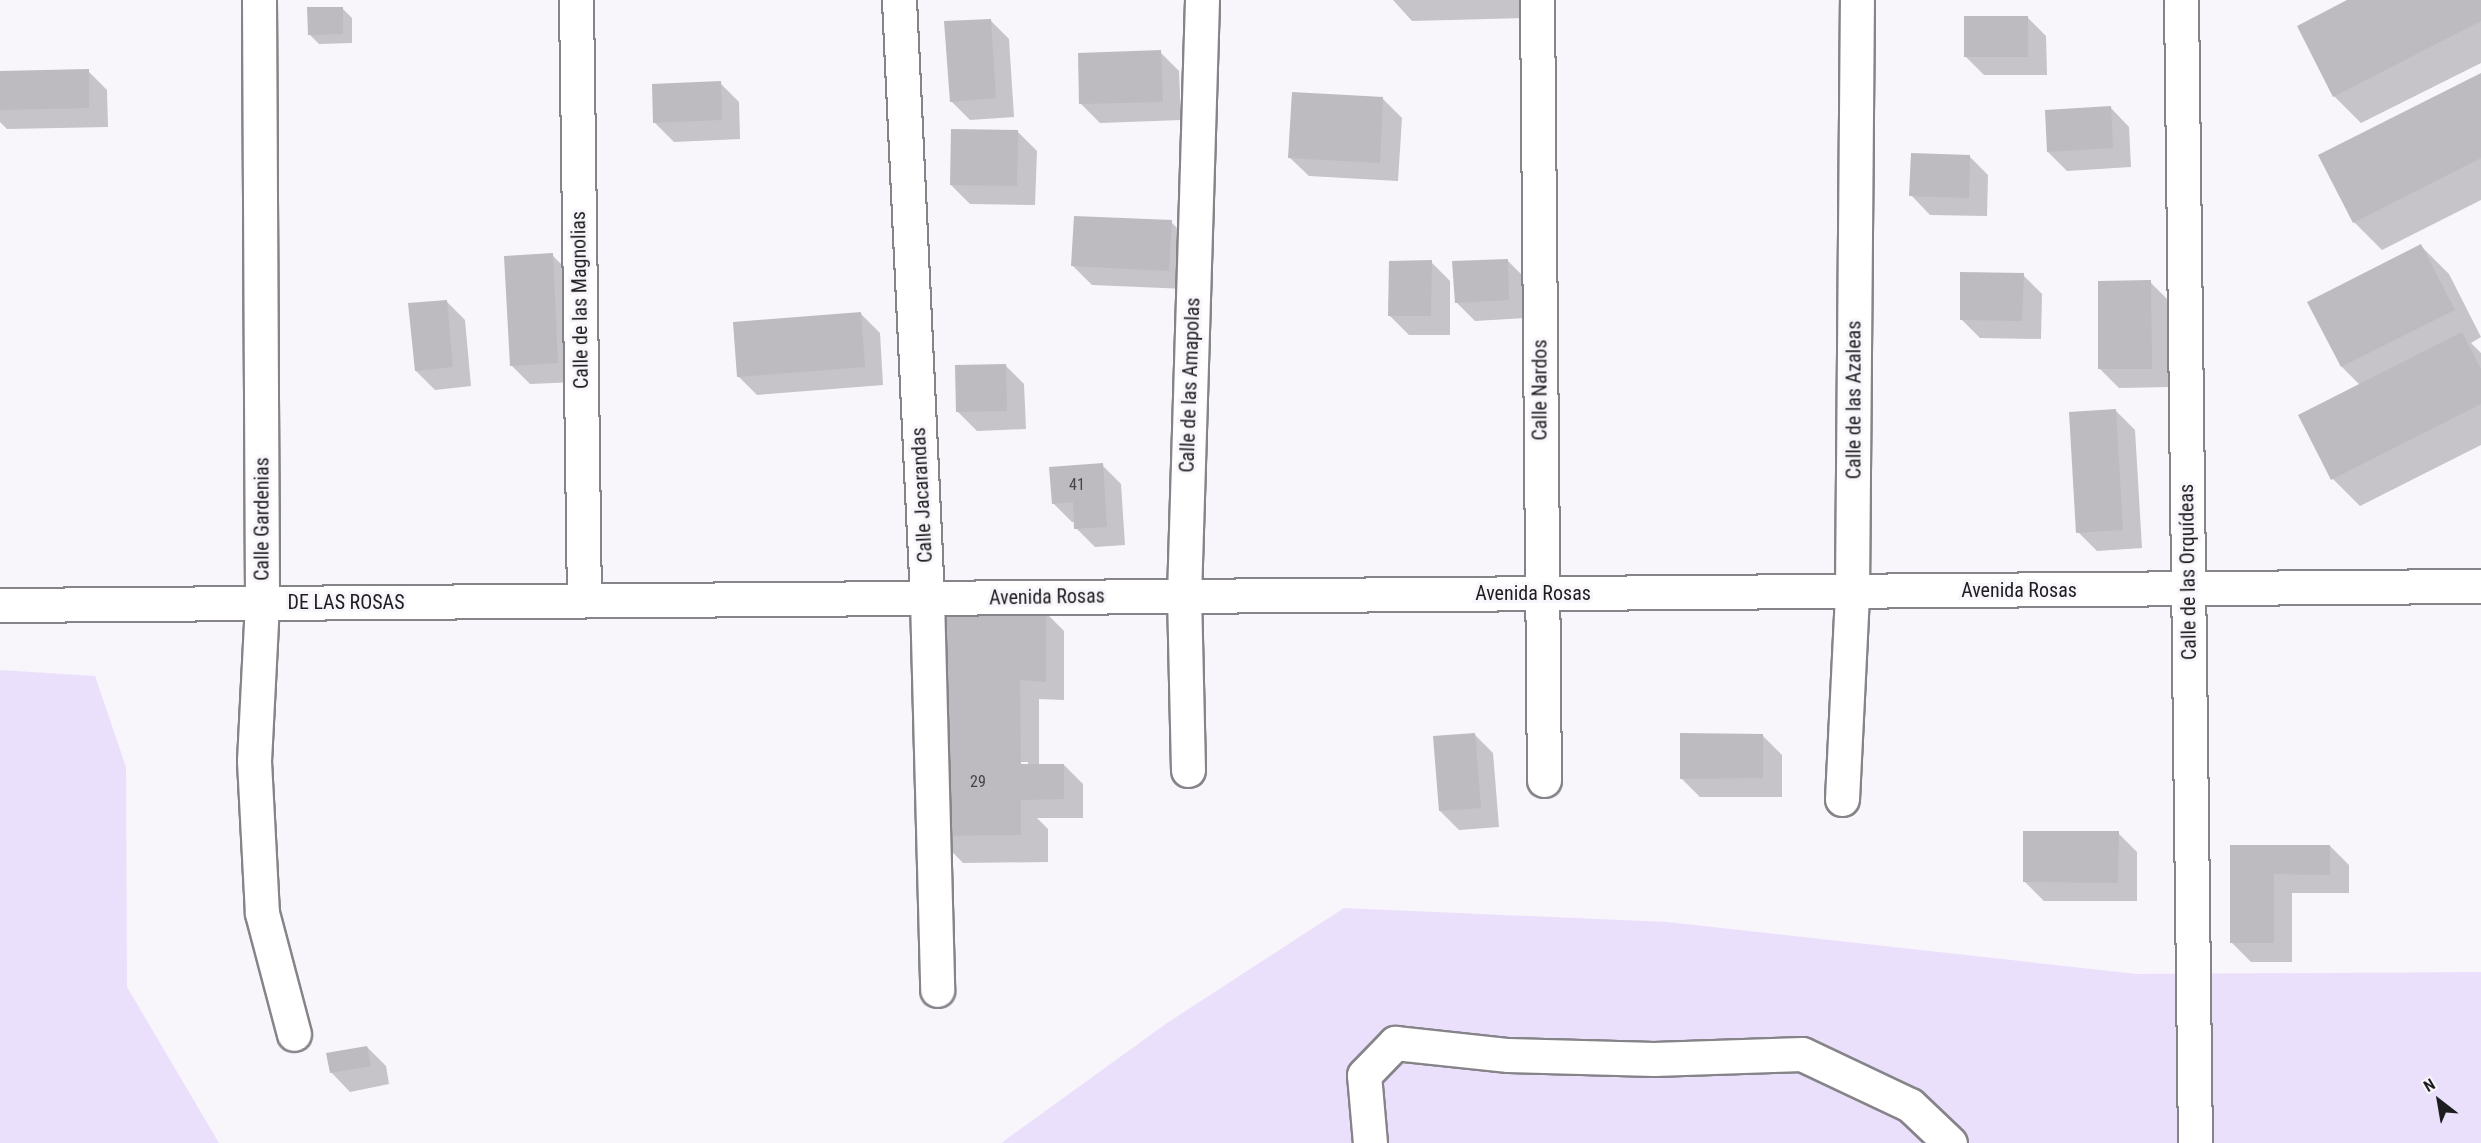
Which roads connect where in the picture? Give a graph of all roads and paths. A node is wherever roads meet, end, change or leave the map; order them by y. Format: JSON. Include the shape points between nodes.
{"nodes":[{"id":1,"x":259,"y":0,"type":"edge"},
{"id":2,"x":576,"y":0,"type":"edge"},
{"id":3,"x":899,"y":0,"type":"edge"},
{"id":4,"x":1202,"y":0,"type":"edge"},
{"id":5,"x":1537,"y":0,"type":"edge"},
{"id":6,"x":1857,"y":0,"type":"edge"},
{"id":7,"x":2181,"y":0,"type":"edge"},
{"id":8,"x":2481,"y":586,"type":"edge"},
{"id":9,"x":2188,"y":589,"type":"junction"},
{"id":10,"x":1852,"y":591,"type":"junction"},
{"id":11,"x":1542,"y":593,"type":"junction"},
{"id":12,"x":1184,"y":596,"type":"junction"},
{"id":13,"x":927,"y":598,"type":"junction"},
{"id":14,"x":584,"y":600,"type":"junction"},
{"id":15,"x":262,"y":603,"type":"junction"},
{"id":16,"x":0,"y":604,"type":"edge"},
{"id":17,"x":1188,"y":770,"type":"dead end"},
{"id":18,"x":1544,"y":780,"type":"dead end"},
{"id":19,"x":1842,"y":799,"type":"dead end"},
{"id":20,"x":938,"y":990,"type":"dead end"},
{"id":21,"x":294,"y":1034,"type":"dead end"},
{"id":22,"x":1370,"y":1143,"type":"edge"},
{"id":23,"x":1950,"y":1143,"type":"edge"},
{"id":24,"x":2195,"y":1143,"type":"edge"}],
"edges":[{"from":1,"to":15,"type":"street","name":"Calle Gardenias"},
{"from":2,"to":14,"type":"street","name":"Calle de las Magnolias"},
{"from":3,"to":13,"type":"street","name":"Calle Jacarandas"},
{"from":4,"to":12,"type":"street","name":"Calle de las Amapolas"},
{"from":5,"to":11,"type":"street","name":"Calle Nardos"},
{"from":6,"to":10,"type":"street","name":"Calle de las Azaleas"},
{"from":7,"to":9,"type":"street","name":"Calle de las Orquídeas"},
{"from":8,"to":9,"type":"street","name":"Avenida Rosas"},
{"from":9,"to":10,"type":"street","name":"Avenida Rosas"},
{"from":9,"to":24,"type":"street","name":"Calle de las Orquídeas"},
{"from":10,"to":11,"type":"street","name":"Avenida Rosas"},
{"from":10,"to":19,"type":"street","name":"Calle de las Azaleas"},
{"from":11,"to":12,"type":"street","name":"Avenida Rosas"},
{"from":11,"to":18,"type":"street","name":"Calle Nardos"},
{"from":12,"to":13,"type":"street","name":"Avenida Rosas"},
{"from":12,"to":17,"type":"street","name":"Calle de las Amapolas"},
{"from":13,"to":14,"type":"street","name":"Avenida Rosas"},
{"from":13,"to":20,"type":"street","name":"Calle Jacarandas"},
{"from":14,"to":15,"type":"street","name":"DE LAS ROSAS"},
{"from":15,"to":16,"type":"street","name":"DE LAS ROSAS"},
{"from":15,"to":21,"type":"street","name":"Calle Gardenias","via":[[254,761],[262,912]]},
{"from":22,"to":23,"type":"street","via":[[1364,1075],[1395,1043],[1564,1057],[1654,1059],[1802,1054],[1910,1105]]}]}
